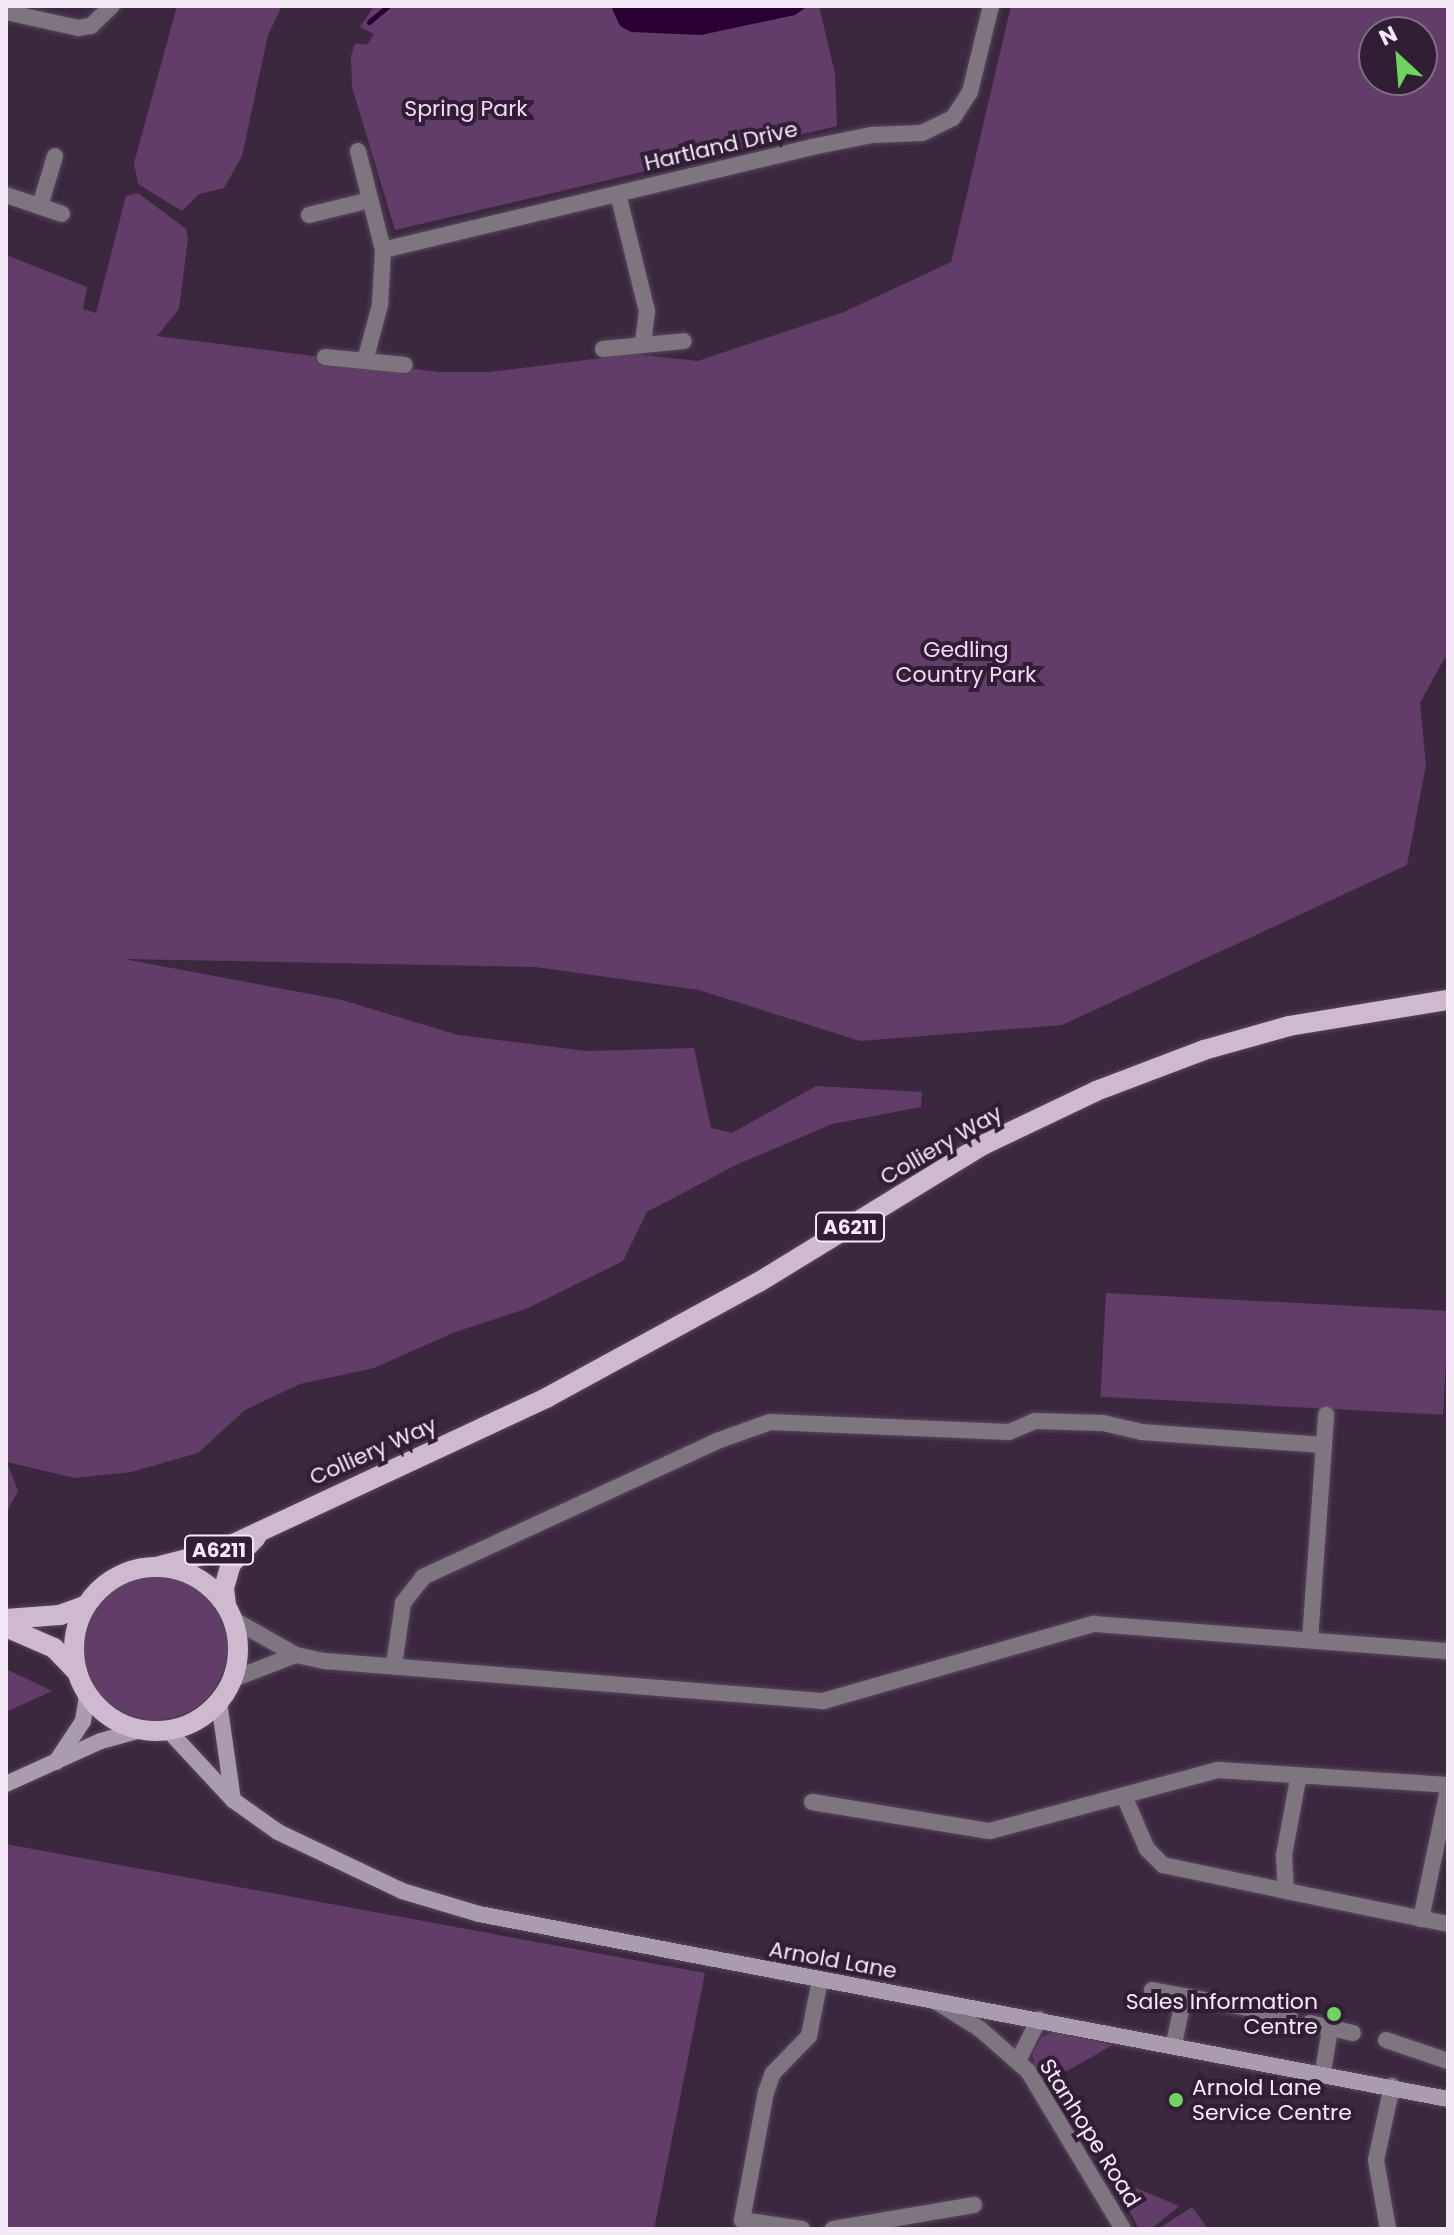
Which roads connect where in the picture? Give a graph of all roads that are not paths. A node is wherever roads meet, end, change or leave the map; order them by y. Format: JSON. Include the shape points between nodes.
{"nodes":[{"id":1,"x":112,"y":6,"type":"edge"},
{"id":2,"x":991,"y":6,"type":"edge"},
{"id":3,"x":6,"y":12,"type":"edge"},
{"id":4,"x":358,"y":151,"type":"dead end"},
{"id":5,"x":55,"y":156,"type":"dead end"},
{"id":6,"x":618,"y":194,"type":"junction"},
{"id":7,"x":6,"y":195,"type":"edge"},
{"id":8,"x":370,"y":200,"type":"junction"},
{"id":9,"x":40,"y":206,"type":"junction"},
{"id":10,"x":62,"y":214,"type":"dead end"},
{"id":11,"x":309,"y":215,"type":"dead end"},
{"id":12,"x":383,"y":250,"type":"junction"},
{"id":13,"x":684,"y":341,"type":"dead end"},
{"id":14,"x":643,"y":344,"type":"junction"},
{"id":15,"x":603,"y":349,"type":"dead end"},
{"id":16,"x":325,"y":357,"type":"dead end"},
{"id":17,"x":365,"y":361,"type":"junction"},
{"id":18,"x":405,"y":365,"type":"dead end"},
{"id":19,"x":1448,"y":1000,"type":"edge"},
{"id":20,"x":1326,"y":1415,"type":"dead end"},
{"id":21,"x":1324,"y":1445,"type":"junction"},
{"id":22,"x":275,"y":1522,"type":"junction"},
{"id":23,"x":160,"y":1566,"type":"junction"},
{"id":24,"x":85,"y":1606,"type":"junction"},
{"id":25,"x":230,"y":1612,"type":"junction"},
{"id":26,"x":6,"y":1619,"type":"edge"},
{"id":27,"x":6,"y":1627,"type":"edge"},
{"id":28,"x":1310,"y":1640,"type":"junction"},
{"id":29,"x":1448,"y":1651,"type":"edge"},
{"id":30,"x":296,"y":1655,"type":"junction"},
{"id":31,"x":394,"y":1665,"type":"junction"},
{"id":32,"x":77,"y":1672,"type":"junction"},
{"id":33,"x":233,"y":1679,"type":"junction"},
{"id":34,"x":87,"y":1695,"type":"junction"},
{"id":35,"x":219,"y":1702,"type":"junction"},
{"id":36,"x":141,"y":1730,"type":"junction"},
{"id":37,"x":168,"y":1730,"type":"junction"},
{"id":38,"x":55,"y":1763,"type":"junction"},
{"id":39,"x":1298,"y":1779,"type":"junction"},
{"id":40,"x":6,"y":1784,"type":"edge"},
{"id":41,"x":1448,"y":1788,"type":"edge"},
{"id":42,"x":1124,"y":1796,"type":"junction"},
{"id":43,"x":233,"y":1800,"type":"junction"},
{"id":44,"x":812,"y":1802,"type":"dead end"},
{"id":45,"x":1286,"y":1891,"type":"junction"},
{"id":46,"x":1421,"y":1919,"type":"junction"},
{"id":47,"x":1448,"y":1924,"type":"edge"},
{"id":48,"x":820,"y":1980,"type":"junction"},
{"id":49,"x":1152,"y":1990,"type":"dead end"},
{"id":50,"x":1184,"y":1996,"type":"junction"},
{"id":51,"x":933,"y":2000,"type":"junction"},
{"id":52,"x":1290,"y":2016,"type":"dead end"},
{"id":53,"x":1039,"y":2019,"type":"junction"},
{"id":54,"x":1310,"y":2023,"type":"dead end"},
{"id":55,"x":1330,"y":2029,"type":"junction"},
{"id":56,"x":1353,"y":2033,"type":"dead end"},
{"id":57,"x":1386,"y":2040,"type":"dead end"},
{"id":58,"x":1174,"y":2044,"type":"junction"},
{"id":59,"x":1018,"y":2061,"type":"junction"},
{"id":60,"x":1448,"y":2061,"type":"edge"},
{"id":61,"x":1323,"y":2072,"type":"junction"},
{"id":62,"x":1392,"y":2086,"type":"junction"},
{"id":63,"x":1448,"y":2099,"type":"edge"},
{"id":64,"x":974,"y":2205,"type":"dead end"},
{"id":65,"x":741,"y":2225,"type":"edge"},
{"id":66,"x":802,"y":2229,"type":"edge"},
{"id":67,"x":833,"y":2229,"type":"edge"},
{"id":68,"x":1123,"y":2229,"type":"edge"},
{"id":69,"x":1388,"y":2229,"type":"edge"}],
"edges":[{"from":1,"to":3,"type":"street","via":[[91,26],[78,28]]},
{"from":2,"to":6,"type":"street","name":"Hartland Drive","via":[[970,92],[953,118],[922,133],[842,141]]},
{"from":4,"to":8,"type":"street"},
{"from":5,"to":9,"type":"street"},
{"from":6,"to":12,"type":"street","name":"Hartland Drive"},
{"from":6,"to":14,"type":"street","via":[[647,311]]},
{"from":7,"to":9,"type":"street"},
{"from":8,"to":11,"type":"street"},
{"from":8,"to":12,"type":"street"},
{"from":9,"to":10,"type":"street"},
{"from":12,"to":17,"type":"street","via":[[380,305]]},
{"from":13,"to":14,"type":"street"},
{"from":14,"to":15,"type":"street"},
{"from":16,"to":17,"type":"street"},
{"from":17,"to":18,"type":"street"},
{"from":19,"to":22,"type":"main road","name":"Colliery Way","number":"A6211","via":[[1289,1026],[1204,1050],[1096,1091],[983,1145],[759,1282],[548,1397]]},
{"from":20,"to":21,"type":"street"},
{"from":21,"to":28,"type":"street"},
{"from":21,"to":31,"type":"street","via":[[1141,1432],[1103,1423],[1035,1421],[1009,1432],[770,1422],[717,1441],[423,1577],[403,1603]]},
{"from":22,"to":23,"type":"main road","name":"Colliery Way","number":"A6211","via":[[194,1561]]},
{"from":22,"to":25,"type":"main road","name":"Colliery Way","number":"A6211","via":[[231,1564],[224,1588]]},
{"from":23,"to":24,"type":"main road","via":[[113,1578]]},
{"from":23,"to":25,"type":"main road","via":[[203,1580]]},
{"from":24,"to":26,"type":"main road","via":[[60,1615]]},
{"from":24,"to":32,"type":"main road","via":[[76,1628]]},
{"from":25,"to":30,"type":"street"},
{"from":25,"to":33,"type":"main road","via":[[239,1649]]},
{"from":27,"to":32,"type":"main road","via":[[54,1648]]},
{"from":28,"to":29,"type":"street"},
{"from":28,"to":31,"type":"street","via":[[1079,1626],[823,1701]]},
{"from":30,"to":31,"type":"street"},
{"from":30,"to":33,"type":"street"},
{"from":32,"to":34,"type":"main road"},
{"from":33,"to":35,"type":"main road"},
{"from":34,"to":36,"type":"main road","via":[[112,1719]]},
{"from":34,"to":38,"type":"street","via":[[78,1732]]},
{"from":35,"to":37,"type":"main road","via":[[201,1718]]},
{"from":35,"to":43,"type":"street"},
{"from":36,"to":37,"type":"main road"},
{"from":36,"to":38,"type":"street","via":[[101,1741]]},
{"from":37,"to":43,"type":"street","name":"Arnold Lane"},
{"from":38,"to":40,"type":"street"},
{"from":39,"to":41,"type":"street"},
{"from":39,"to":42,"type":"street","via":[[1218,1770]]},
{"from":39,"to":45,"type":"street","via":[[1284,1855]]},
{"from":41,"to":46,"type":"street"},
{"from":42,"to":44,"type":"street","via":[[990,1831]]},
{"from":42,"to":45,"type":"street","via":[[1147,1849],[1163,1865]]},
{"from":43,"to":48,"type":"street","name":"Arnold Lane","via":[[278,1832],[402,1891],[558,1933]]},
{"from":45,"to":46,"type":"street"},
{"from":46,"to":47,"type":"street"},
{"from":48,"to":51,"type":"street","name":"Arnold Lane"},
{"from":48,"to":65,"type":"street","via":[[809,2036],[773,2073],[766,2092]]},
{"from":49,"to":50,"type":"street"},
{"from":50,"to":52,"type":"street"},
{"from":50,"to":58,"type":"street"},
{"from":51,"to":53,"type":"street","name":"Arnold Lane"},
{"from":51,"to":59,"type":"street","name":"Stanhope Road"},
{"from":53,"to":58,"type":"street","name":"Arnold Lane"},
{"from":53,"to":59,"type":"street","name":"Stanhope Road"},
{"from":54,"to":55,"type":"street"},
{"from":55,"to":56,"type":"street"},
{"from":55,"to":61,"type":"street"},
{"from":57,"to":60,"type":"street"},
{"from":58,"to":61,"type":"street","name":"Arnold Lane"},
{"from":59,"to":68,"type":"street","name":"Stanhope Road","via":[[1040,2086]]},
{"from":61,"to":62,"type":"street","name":"Arnold Lane"},
{"from":62,"to":63,"type":"street","name":"Arnold Lane"},
{"from":62,"to":69,"type":"street","via":[[1376,2160]]},
{"from":64,"to":67,"type":"street"},
{"from":65,"to":66,"type":"street"}]}
